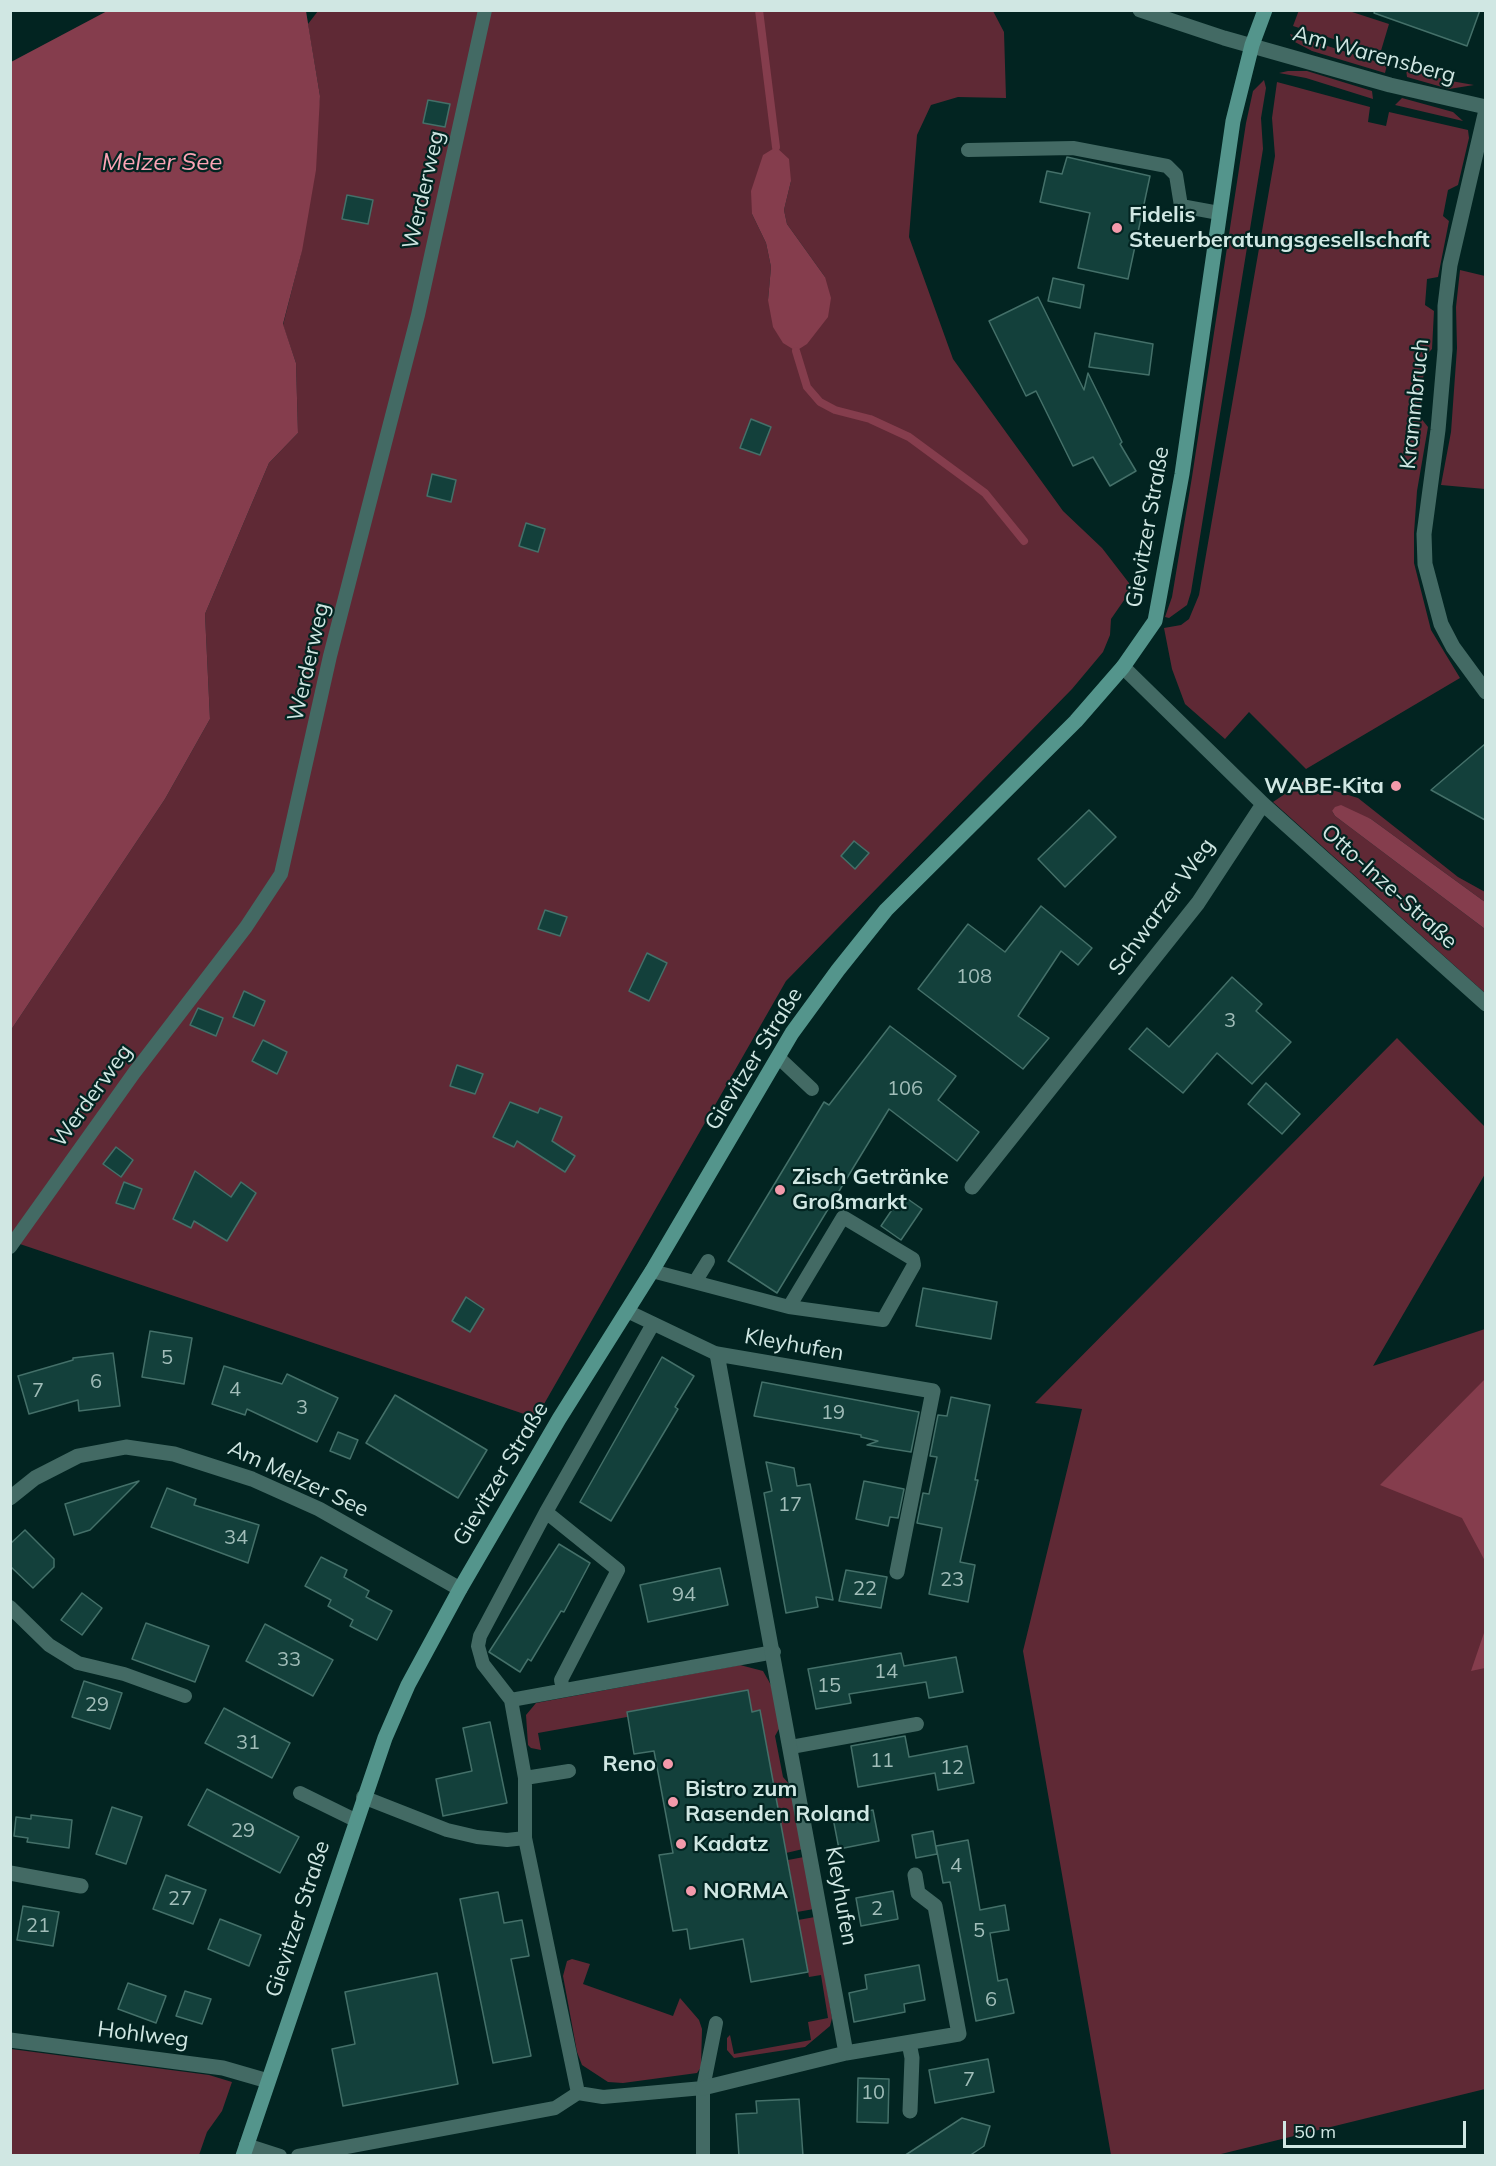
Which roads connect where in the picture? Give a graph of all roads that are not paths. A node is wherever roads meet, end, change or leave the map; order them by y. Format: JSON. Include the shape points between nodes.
{"nodes":[{"id":1,"x":486,"y":10,"type":"edge"},
{"id":2,"x":1140,"y":10,"type":"edge"},
{"id":3,"x":1265,"y":10,"type":"edge"},
{"id":4,"x":1251,"y":45,"type":"junction"},
{"id":5,"x":1485,"y":108,"type":"edge"},
{"id":6,"x":968,"y":150,"type":"dead end"},
{"id":7,"x":1219,"y":213,"type":"junction"},
{"id":8,"x":1123,"y":667,"type":"junction"},
{"id":9,"x":1485,"y":692,"type":"edge"},
{"id":10,"x":1263,"y":804,"type":"junction"},
{"id":11,"x":1485,"y":1004,"type":"edge"},
{"id":12,"x":778,"y":1057,"type":"junction"},
{"id":13,"x":812,"y":1089,"type":"dead end"},
{"id":14,"x":972,"y":1187,"type":"dead end"},
{"id":15,"x":10,"y":1247,"type":"edge"},
{"id":16,"x":708,"y":1261,"type":"dead end"},
{"id":17,"x":652,"y":1271,"type":"junction"},
{"id":18,"x":695,"y":1282,"type":"junction"},
{"id":19,"x":789,"y":1307,"type":"junction"},
{"id":20,"x":627,"y":1311,"type":"junction"},
{"id":21,"x":653,"y":1324,"type":"junction"},
{"id":22,"x":717,"y":1354,"type":"junction"},
{"id":23,"x":10,"y":1498,"type":"edge"},
{"id":24,"x":546,"y":1512,"type":"junction"},
{"id":25,"x":897,"y":1572,"type":"dead end"},
{"id":26,"x":460,"y":1589,"type":"junction"},
{"id":27,"x":10,"y":1607,"type":"edge"},
{"id":28,"x":774,"y":1652,"type":"junction"},
{"id":29,"x":563,"y":1689,"type":"junction"},
{"id":30,"x":185,"y":1696,"type":"dead end"},
{"id":31,"x":511,"y":1700,"type":"junction"},
{"id":32,"x":917,"y":1724,"type":"dead end"},
{"id":33,"x":791,"y":1747,"type":"junction"},
{"id":34,"x":569,"y":1771,"type":"dead end"},
{"id":35,"x":525,"y":1778,"type":"junction"},
{"id":36,"x":300,"y":1793,"type":"dead end"},
{"id":37,"x":363,"y":1797,"type":"junction"},
{"id":38,"x":355,"y":1820,"type":"junction"},
{"id":39,"x":525,"y":1838,"type":"junction"},
{"id":40,"x":10,"y":1874,"type":"edge"},
{"id":41,"x":915,"y":1875,"type":"dead end"},
{"id":42,"x":81,"y":1886,"type":"dead end"},
{"id":43,"x":716,"y":2023,"type":"dead end"},
{"id":44,"x":10,"y":2040,"type":"edge"},
{"id":45,"x":909,"y":2043,"type":"junction"},
{"id":46,"x":846,"y":2053,"type":"junction"},
{"id":47,"x":268,"y":2081,"type":"junction"},
{"id":48,"x":703,"y":2088,"type":"junction"},
{"id":49,"x":578,"y":2093,"type":"junction"},
{"id":50,"x":910,"y":2111,"type":"dead end"},
{"id":51,"x":244,"y":2150,"type":"edge"},
{"id":52,"x":280,"y":2156,"type":"edge"},
{"id":53,"x":298,"y":2156,"type":"edge"},
{"id":54,"x":703,"y":2156,"type":"edge"}],
"edges":[{"from":1,"to":15,"type":"lane","name":"Werderweg","via":[[418,315],[330,656],[281,874]]},
{"from":2,"to":4,"type":"street","name":"Am Warensberg"},
{"from":3,"to":4,"type":"main road","name":"Gievitzer Straße"},
{"from":4,"to":5,"type":"street","name":"Am Warensberg"},
{"from":4,"to":7,"type":"main road","name":"Gievitzer Straße","via":[[1233,121]]},
{"from":5,"to":9,"type":"street","name":"Krammbruch","via":[[1444,306],[1445,350],[1438,430],[1424,534],[1425,564],[1441,624]]},
{"from":6,"to":7,"type":"lane","via":[[1073,148],[1167,166],[1176,176],[1181,206]]},
{"from":7,"to":8,"type":"main road","name":"Gievitzer Straße","via":[[1182,474],[1155,621]]},
{"from":8,"to":10,"type":"street"},
{"from":8,"to":12,"type":"main road","name":"Gievitzer Straße","via":[[1076,721],[886,910]]},
{"from":10,"to":11,"type":"street","name":"Otto-Inze-Straße"},
{"from":10,"to":14,"type":"street","name":"Schwarzer Weg","via":[[1198,903]]},
{"from":12,"to":13,"type":"lane"},
{"from":12,"to":17,"type":"main road","name":"Gievitzer Straße"},
{"from":16,"to":18,"type":"lane"},
{"from":17,"to":18,"type":"lane"},
{"from":17,"to":20,"type":"main road","name":"Gievitzer Straße"},
{"from":18,"to":19,"type":"lane"},
{"from":19,"to":19,"type":"lane","via":[[843,1217],[914,1259],[884,1320]]},
{"from":20,"to":21,"type":"lane"},
{"from":20,"to":26,"type":"main road","name":"Gievitzer Straße"},
{"from":21,"to":22,"type":"lane"},
{"from":21,"to":24,"type":"lane"},
{"from":22,"to":25,"type":"street","name":"Kleyhufen","via":[[933,1391]]},
{"from":22,"to":28,"type":"street","name":"Kleyhufen"},
{"from":23,"to":26,"type":"street","name":"Am Melzer See","via":[[35,1478],[78,1456],[126,1447],[174,1454],[252,1479],[319,1509]]},
{"from":24,"to":29,"type":"lane","via":[[618,1570],[561,1680]]},
{"from":24,"to":31,"type":"lane","via":[[478,1646],[483,1664]]},
{"from":26,"to":37,"type":"main road","name":"Gievitzer Straße","via":[[408,1685]]},
{"from":27,"to":30,"type":"lane","via":[[49,1645],[78,1663],[124,1674]]},
{"from":28,"to":29,"type":"lane"},
{"from":28,"to":33,"type":"street","name":"Kleyhufen"},
{"from":29,"to":31,"type":"lane"},
{"from":31,"to":35,"type":"lane"},
{"from":32,"to":33,"type":"lane"},
{"from":33,"to":46,"type":"street","name":"Kleyhufen"},
{"from":34,"to":35,"type":"lane"},
{"from":35,"to":39,"type":"lane"},
{"from":36,"to":38,"type":"lane"},
{"from":37,"to":38,"type":"main road","name":"Gievitzer Straße"},
{"from":37,"to":39,"type":"lane","via":[[447,1830],[477,1837]]},
{"from":38,"to":47,"type":"main road","name":"Gievitzer Straße"},
{"from":39,"to":49,"type":"lane"},
{"from":40,"to":42,"type":"street"},
{"from":41,"to":45,"type":"street","via":[[918,1893],[934,1906],[959,2034]]},
{"from":43,"to":48,"type":"lane"},
{"from":44,"to":47,"type":"street","name":"Hohlweg","via":[[223,2067]]},
{"from":45,"to":46,"type":"street"},
{"from":45,"to":50,"type":"street"},
{"from":46,"to":48,"type":"street"},
{"from":47,"to":51,"type":"main road","name":"Gievitzer Straße"},
{"from":48,"to":49,"type":"lane","via":[[603,2097]]},
{"from":48,"to":54,"type":"lane"},
{"from":49,"to":53,"type":"lane","via":[[555,2108]]},
{"from":51,"to":52,"type":"lane"}]}
